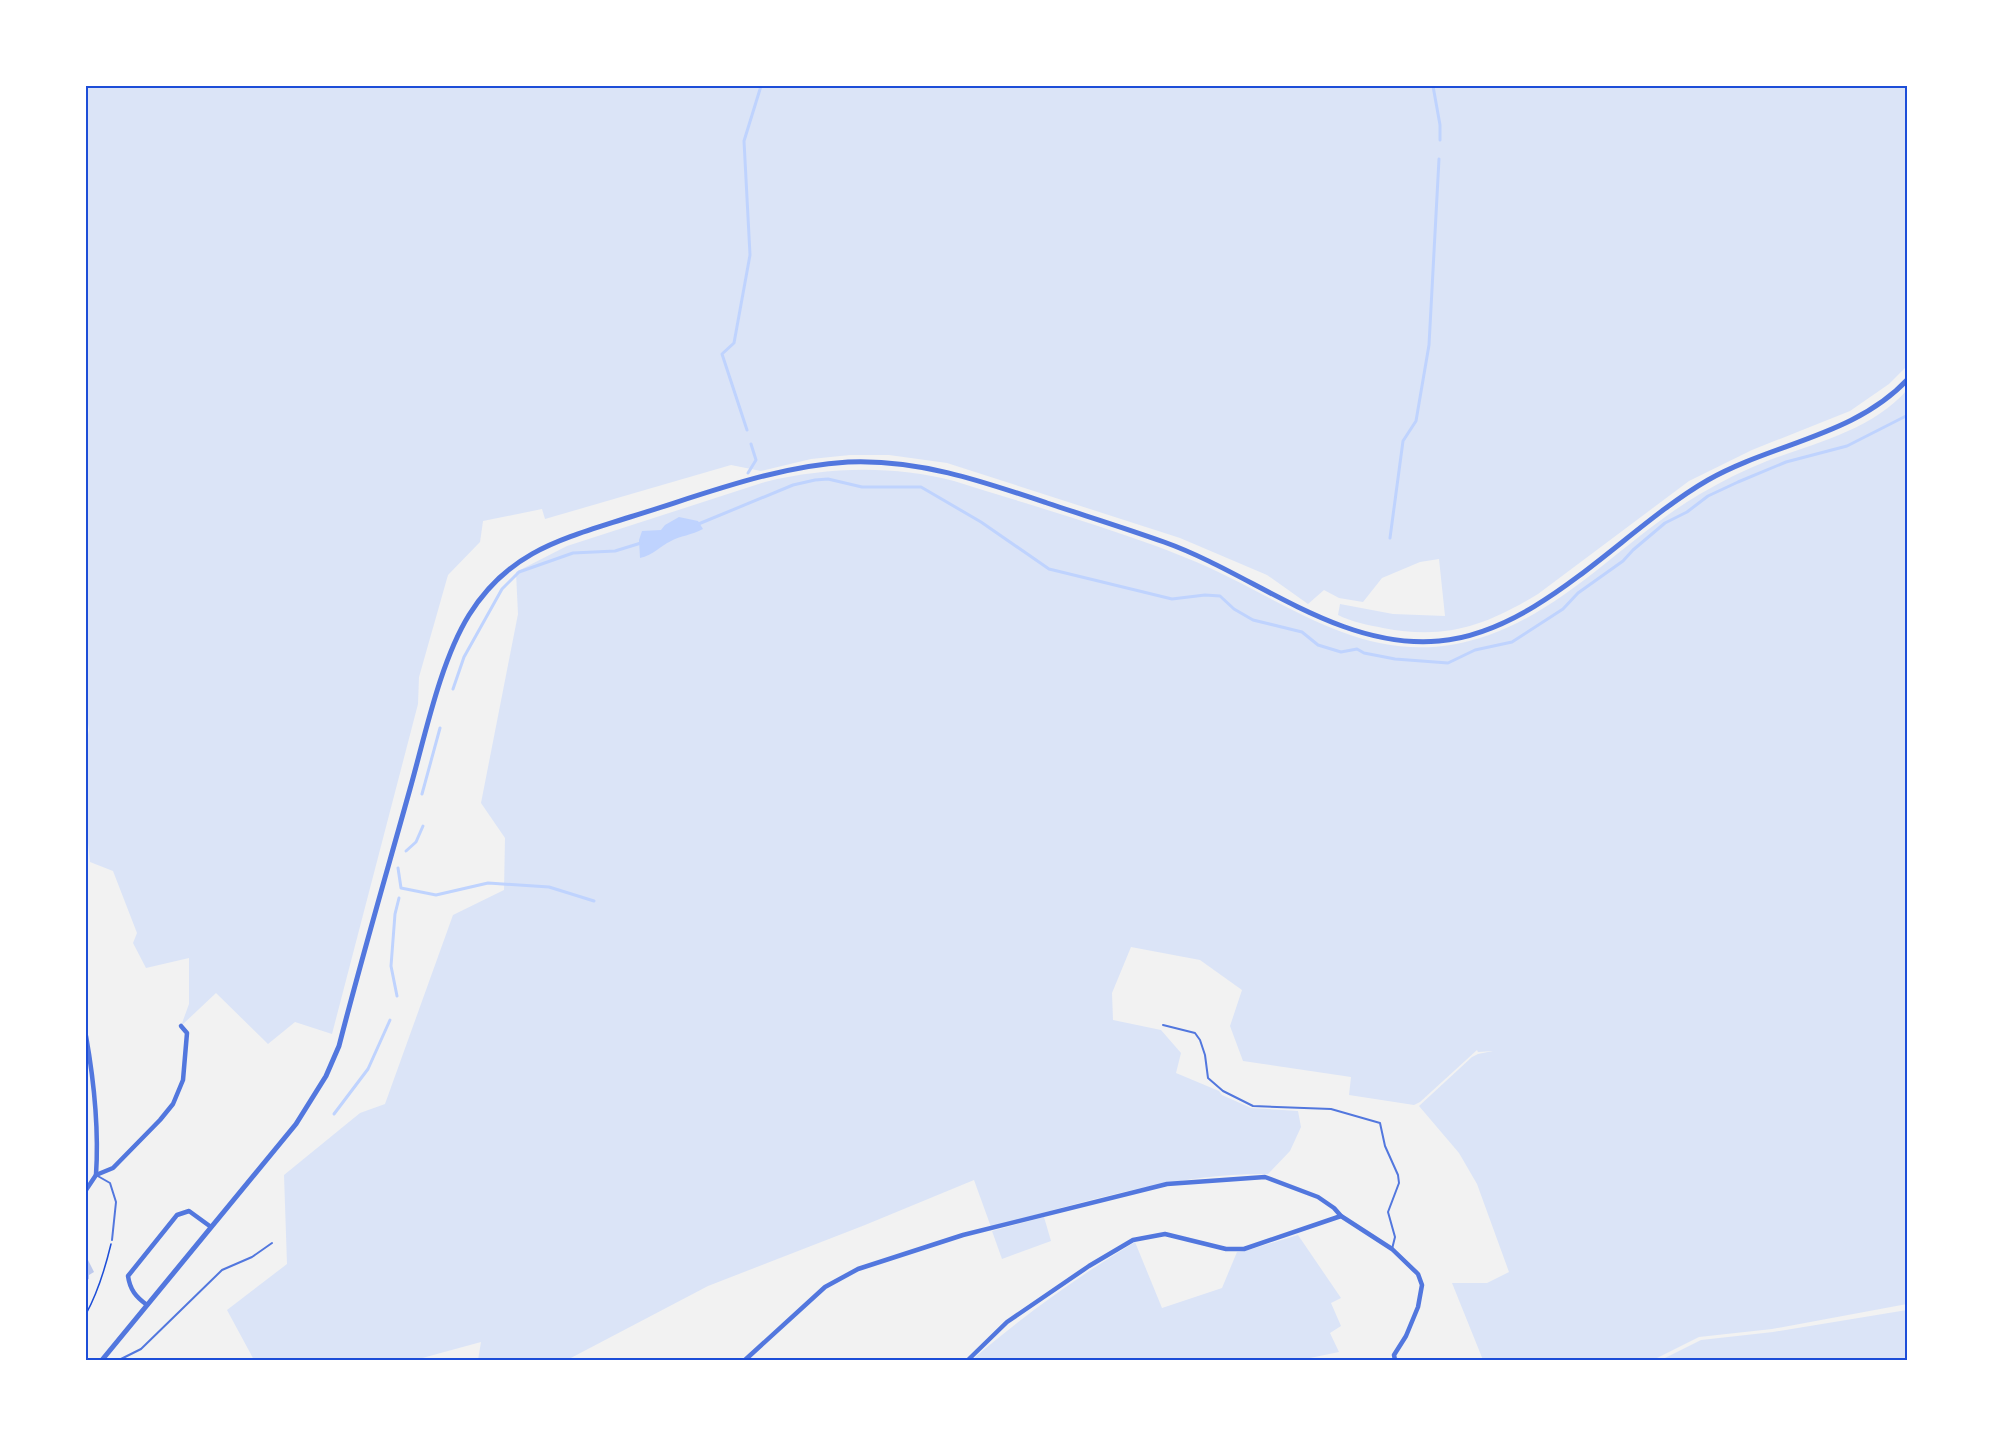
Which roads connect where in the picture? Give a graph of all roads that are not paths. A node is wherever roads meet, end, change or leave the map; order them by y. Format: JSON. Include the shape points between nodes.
{"nodes":[{"id":1,"x":1908,"y":380,"type":"edge"},
{"id":2,"x":1163,"y":1025,"type":"dead end"},
{"id":3,"x":181,"y":1026,"type":"dead end"},
{"id":4,"x":86,"y":1036,"type":"edge"},
{"id":5,"x":96,"y":1175,"type":"junction"},
{"id":6,"x":86,"y":1190,"type":"edge"},
{"id":7,"x":1341,"y":1216,"type":"junction"},
{"id":8,"x":212,"y":1227,"type":"junction"},
{"id":9,"x":112,"y":1240,"type":"road end"},
{"id":10,"x":272,"y":1244,"type":"dead end"},
{"id":11,"x":1392,"y":1249,"type":"junction"},
{"id":12,"x":147,"y":1305,"type":"junction"},
{"id":13,"x":104,"y":1360,"type":"edge"},
{"id":14,"x":119,"y":1360,"type":"edge"},
{"id":15,"x":745,"y":1360,"type":"edge"},
{"id":16,"x":968,"y":1360,"type":"edge"},
{"id":17,"x":1395,"y":1360,"type":"edge"}],
"edges":[{"from":1,"to":8,"type":"street","via":[[1873,409],[1851,421],[1746,462],[1694,489],[1524,612],[1493,627],[1447,640],[1385,639],[1341,627],[1206,558],[1166,542],[956,474],[906,465],[848,462],[755,479],[572,536],[536,551],[502,573],[485,591],[457,636],[433,707],[339,1046],[326,1076],[306,1110]]},
{"from":2,"to":11,"type":"lane","via":[[1195,1033],[1205,1055],[1208,1078],[1223,1091],[1253,1106],[1331,1109],[1380,1123],[1399,1183],[1388,1212],[1395,1237]]},
{"from":3,"to":5,"type":"street","via":[[187,1033],[186,1059],[173,1104],[113,1168]]},
{"from":4,"to":5,"type":"street","via":[[98,1150]]},
{"from":5,"to":6,"type":"street"},
{"from":5,"to":9,"type":"lane","via":[[110,1183],[116,1202]]},
{"from":7,"to":11,"type":"street"},
{"from":7,"to":15,"type":"street","via":[[1318,1197],[1265,1177],[1167,1184],[1117,1196],[963,1235],[858,1269],[825,1287]]},
{"from":7,"to":16,"type":"street","via":[[1244,1249],[1226,1249],[1165,1234],[1133,1240],[1007,1322]]},
{"from":8,"to":12,"type":"street"},
{"from":8,"to":12,"type":"street","via":[[189,1211],[177,1215],[128,1276],[129,1287]]},
{"from":10,"to":14,"type":"lane","via":[[222,1269],[141,1349]]},
{"from":11,"to":17,"type":"street","via":[[1418,1274],[1422,1286],[1418,1307]]},
{"from":12,"to":13,"type":"street"}]}
